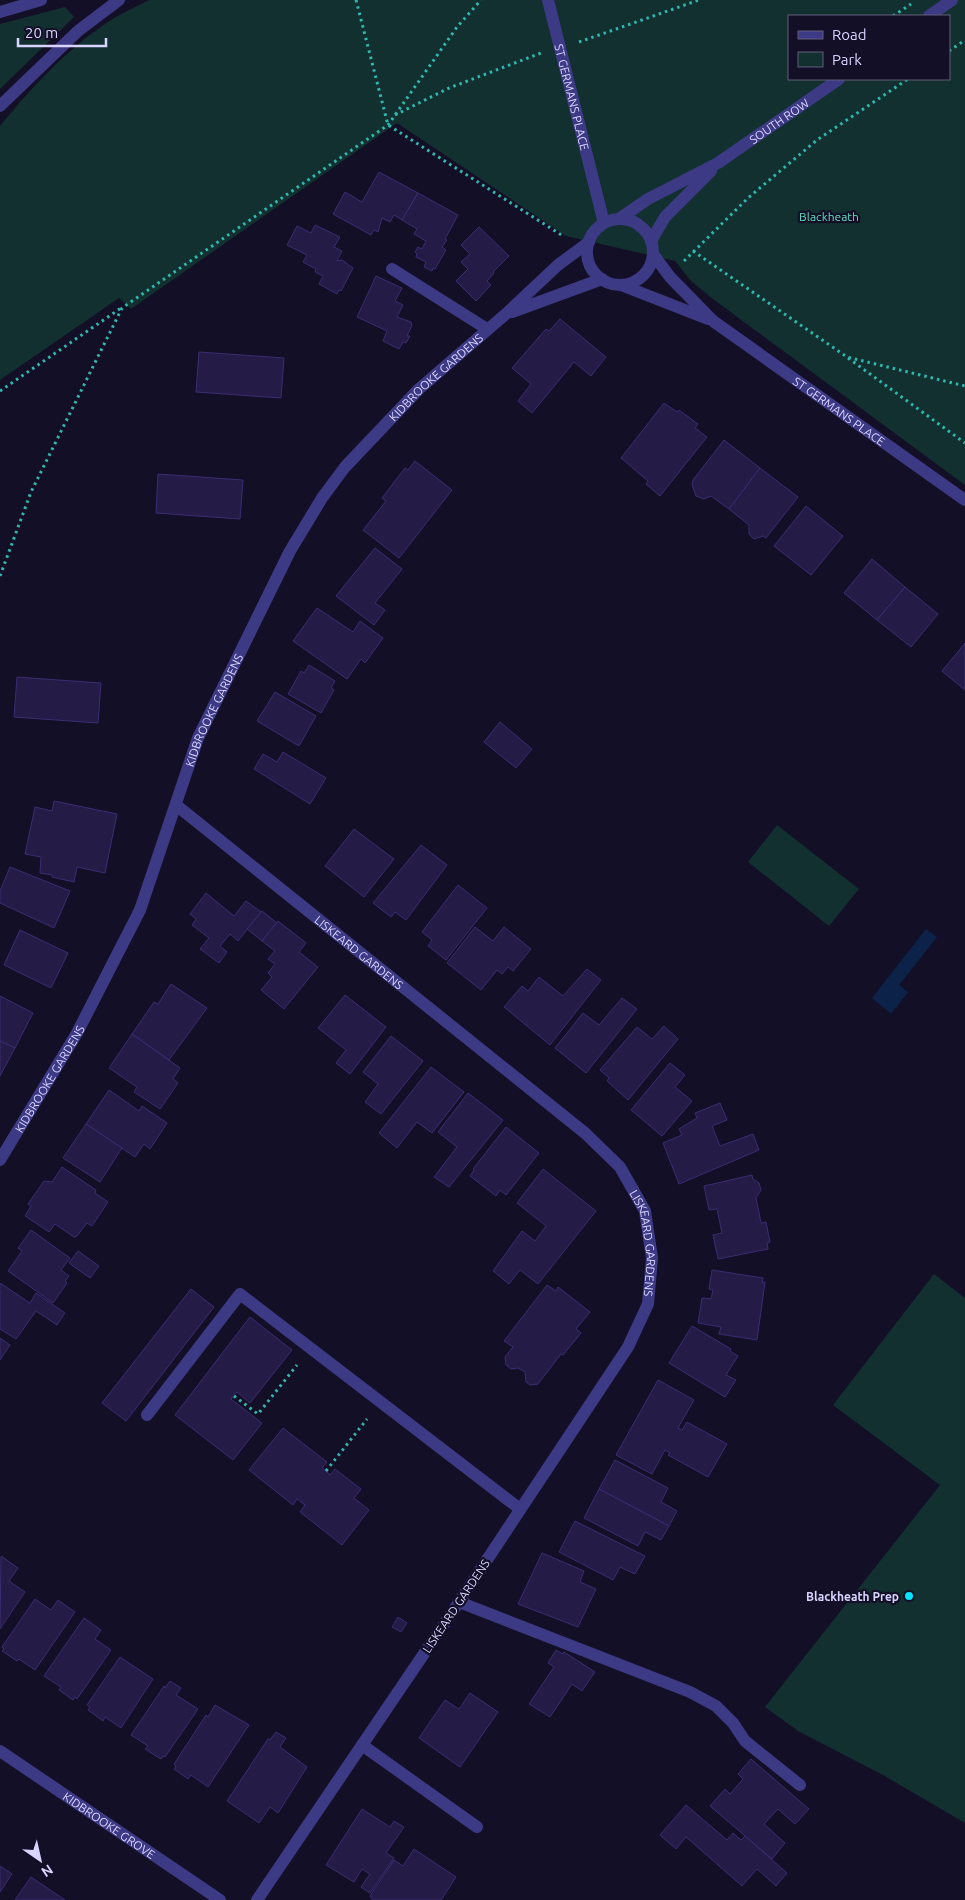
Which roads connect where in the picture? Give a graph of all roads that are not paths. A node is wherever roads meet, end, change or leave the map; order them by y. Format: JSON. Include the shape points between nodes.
{"nodes":[{"id":1,"x":41,"y":0,"type":"edge"},
{"id":2,"x":119,"y":0,"type":"edge"},
{"id":3,"x":548,"y":0,"type":"edge"},
{"id":4,"x":952,"y":0,"type":"edge"},
{"id":5,"x":0,"y":12,"type":"edge"},
{"id":6,"x":930,"y":15,"type":"edge"},
{"id":7,"x":838,"y":80,"type":"edge"},
{"id":8,"x":0,"y":106,"type":"edge"},
{"id":9,"x":718,"y":162,"type":"junction"},
{"id":10,"x":619,"y":219,"type":"junction"},
{"id":11,"x":604,"y":224,"type":"junction"},
{"id":12,"x":652,"y":241,"type":"junction"},
{"id":13,"x":589,"y":242,"type":"junction"},
{"id":14,"x":653,"y":254,"type":"junction"},
{"id":15,"x":392,"y":269,"type":"dead end"},
{"id":16,"x":602,"y":279,"type":"junction"},
{"id":17,"x":621,"y":285,"type":"junction"},
{"id":18,"x":507,"y":313,"type":"junction"},
{"id":19,"x":713,"y":321,"type":"junction"},
{"id":20,"x":487,"y":329,"type":"junction"},
{"id":21,"x":965,"y":500,"type":"edge"},
{"id":22,"x":176,"y":805,"type":"junction"},
{"id":23,"x":0,"y":1160,"type":"edge"},
{"id":24,"x":147,"y":1414,"type":"dead end"},
{"id":25,"x":520,"y":1509,"type":"junction"},
{"id":26,"x":459,"y":1602,"type":"junction"},
{"id":27,"x":362,"y":1745,"type":"junction"},
{"id":28,"x":0,"y":1751,"type":"edge"},
{"id":29,"x":800,"y":1785,"type":"dead end"},
{"id":30,"x":477,"y":1827,"type":"dead end"},
{"id":31,"x":220,"y":1900,"type":"edge"},
{"id":32,"x":257,"y":1900,"type":"edge"}],
"edges":[{"from":1,"to":5,"type":"street"},
{"from":2,"to":8,"type":"street","via":[[78,31]]},
{"from":3,"to":11,"type":"street","name":"ST GERMANS PLACE"},
{"from":4,"to":6,"type":"street"},
{"from":7,"to":9,"type":"street","name":"SOUTH ROW"},
{"from":9,"to":10,"type":"street","via":[[648,199]]},
{"from":9,"to":12,"type":"street","via":[[665,217]]},
{"from":10,"to":11,"type":"street"},
{"from":10,"to":12,"type":"street","via":[[639,225]]},
{"from":11,"to":13,"type":"street","via":[[595,230]]},
{"from":12,"to":14,"type":"street"},
{"from":13,"to":16,"type":"street","via":[[589,263]]},
{"from":13,"to":18,"type":"street","via":[[558,265]]},
{"from":14,"to":17,"type":"street","via":[[645,274],[634,282]]},
{"from":14,"to":19,"type":"street","via":[[670,277]]},
{"from":15,"to":20,"type":"street"},
{"from":16,"to":17,"type":"street"},
{"from":16,"to":18,"type":"street"},
{"from":17,"to":19,"type":"street"},
{"from":18,"to":20,"type":"street","name":"KIDBROOKE GARDENS"},
{"from":19,"to":21,"type":"street","name":"ST GERMANS PLACE"},
{"from":20,"to":22,"type":"street","name":"KIDBROOKE GARDENS","via":[[419,390],[346,467],[322,498],[290,551],[222,686],[198,738]]},
{"from":22,"to":23,"type":"street","name":"KIDBROOKE GARDENS","via":[[140,910],[77,1033]]},
{"from":22,"to":25,"type":"street","name":"LISKEARD GARDENS","via":[[585,1133],[620,1167],[645,1211],[652,1258],[648,1304],[628,1347]]},
{"from":24,"to":25,"type":"street","via":[[240,1294]]},
{"from":25,"to":26,"type":"street","name":"LISKEARD GARDENS"},
{"from":26,"to":27,"type":"street","name":"LISKEARD GARDENS"},
{"from":26,"to":29,"type":"street","via":[[690,1692],[716,1706],[733,1722],[745,1740]]},
{"from":27,"to":30,"type":"street"},
{"from":27,"to":32,"type":"street","name":"LISKEARD GARDENS"},
{"from":28,"to":31,"type":"street","name":"KIDBROOKE GROVE"}]}
